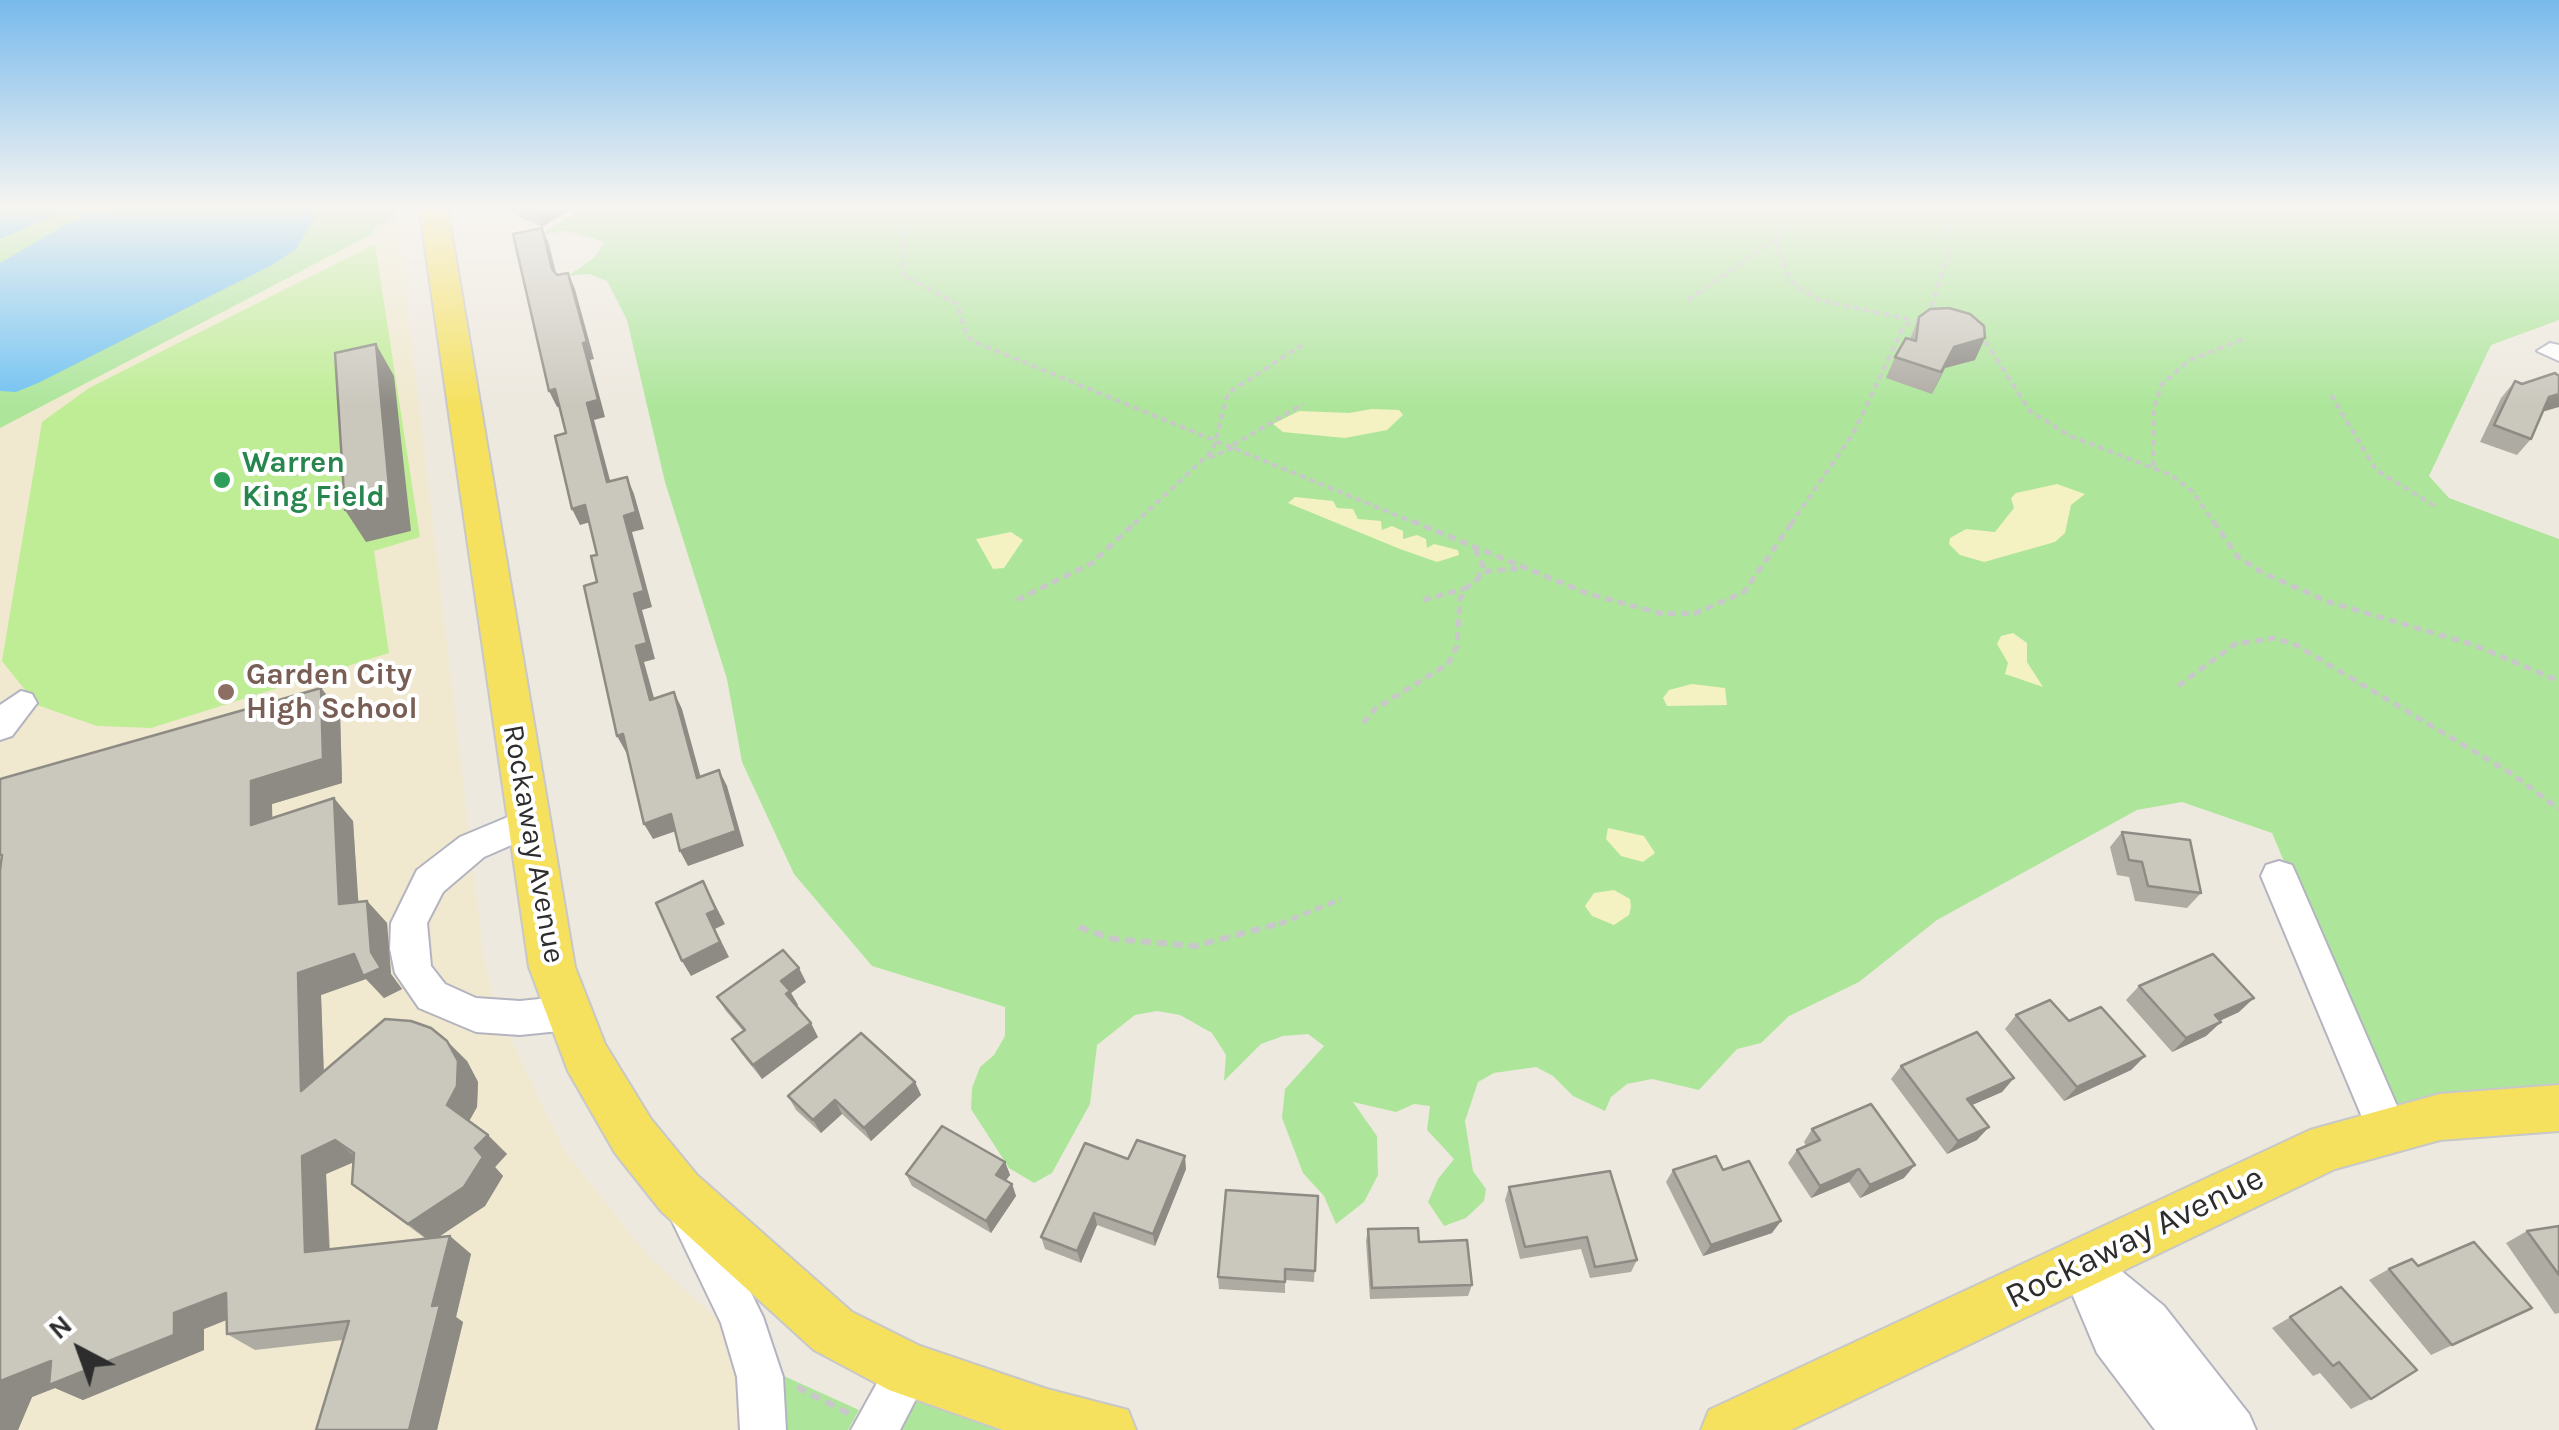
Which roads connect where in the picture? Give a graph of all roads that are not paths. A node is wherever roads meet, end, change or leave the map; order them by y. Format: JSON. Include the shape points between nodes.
{"nodes":[{"id":1,"x":443,"y":273,"type":"edge"},
{"id":2,"x":528,"y":823,"type":"junction"},
{"id":3,"x":2279,"y":876,"type":"dead end"},
{"id":4,"x":569,"y":1014,"type":"junction"},
{"id":5,"x":2559,"y":1108,"type":"edge"},
{"id":6,"x":2387,"y":1129,"type":"junction"},
{"id":7,"x":679,"y":1192,"type":"junction"},
{"id":8,"x":2081,"y":1265,"type":"junction"},
{"id":9,"x":909,"y":1370,"type":"junction"},
{"id":10,"x":864,"y":1423,"type":"edge"},
{"id":11,"x":763,"y":1430,"type":"edge"},
{"id":12,"x":1108,"y":1430,"type":"edge"},
{"id":13,"x":1729,"y":1430,"type":"edge"},
{"id":14,"x":2183,"y":1430,"type":"edge"},
{"id":15,"x":2233,"y":1430,"type":"edge"}],
"edges":[{"from":1,"to":2,"type":"main road","name":"Rockaway Avenue"},
{"from":2,"to":4,"type":"main road","name":"Rockaway Avenue","via":[[552,967]]},
{"from":2,"to":4,"type":"street","via":[[472,847],[430,881],[409,923],[408,949],[414,973],[450,1006],[476,1016]]},
{"from":3,"to":6,"type":"street"},
{"from":4,"to":7,"type":"main road","name":"Rockaway Avenue","via":[[585,1055],[634,1136]]},
{"from":5,"to":6,"type":"main road","name":"Rockaway Avenue","via":[[2479,1112]]},
{"from":6,"to":8,"type":"main road","name":"Rockaway Avenue","via":[[2288,1163]]},
{"from":7,"to":9,"type":"main road","name":"Rockaway Avenue","via":[[833,1330]]},
{"from":7,"to":11,"type":"street","via":[[740,1317],[760,1377]]},
{"from":8,"to":13,"type":"main road","name":"Rockaway Avenue"},
{"from":8,"to":14,"type":"street","via":[[2113,1337]]},
{"from":8,"to":15,"type":"street","via":[[2148,1322]]},
{"from":9,"to":10,"type":"street"},
{"from":9,"to":12,"type":"main road","name":"Rockaway Avenue","via":[[1047,1417]]}]}
